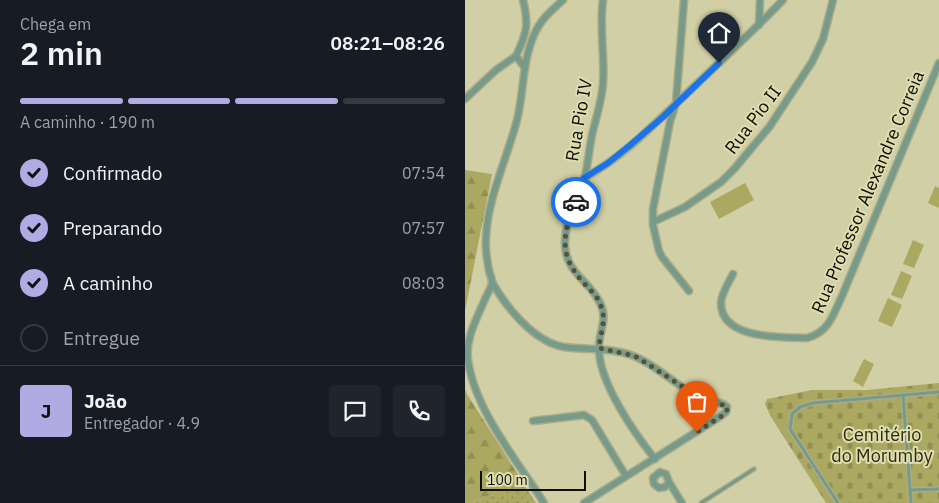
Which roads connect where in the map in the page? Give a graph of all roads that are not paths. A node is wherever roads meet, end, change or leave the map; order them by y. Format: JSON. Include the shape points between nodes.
{"nodes":[{"id":1,"x":523,"y":0,"type":"edge"},
{"id":2,"x":563,"y":0,"type":"edge"},
{"id":3,"x":603,"y":0,"type":"edge"},
{"id":4,"x":684,"y":0,"type":"edge"},
{"id":5,"x":759,"y":0,"type":"edge"},
{"id":6,"x":783,"y":0,"type":"edge"},
{"id":7,"x":833,"y":0,"type":"edge"},
{"id":8,"x":528,"y":19,"type":"junction"},
{"id":9,"x":542,"y":20,"type":"junction"},
{"id":10,"x":759,"y":25,"type":"junction"},
{"id":11,"x":516,"y":56,"type":"junction"},
{"id":12,"x":939,"y":64,"type":"edge"},
{"id":13,"x":525,"y":68,"type":"junction"},
{"id":14,"x":465,"y":99,"type":"edge"},
{"id":15,"x":676,"y":103,"type":"junction"},
{"id":16,"x":584,"y":178,"type":"junction"},
{"id":17,"x":653,"y":222,"type":"junction"},
{"id":18,"x":733,"y":274,"type":"dead end"},
{"id":19,"x":492,"y":282,"type":"junction"},
{"id":20,"x":689,"y":291,"type":"dead end"},
{"id":21,"x":599,"y":348,"type":"junction"},
{"id":22,"x":939,"y":392,"type":"edge"},
{"id":23,"x":903,"y":396,"type":"junction"},
{"id":24,"x":533,"y":421,"type":"dead end"},
{"id":25,"x":655,"y":458,"type":"junction"},
{"id":26,"x":754,"y":469,"type":"dead end"},
{"id":27,"x":626,"y":476,"type":"junction"},
{"id":28,"x":669,"y":482,"type":"dead end"},
{"id":29,"x":939,"y":489,"type":"edge"},
{"id":30,"x":910,"y":490,"type":"junction"},
{"id":31,"x":544,"y":503,"type":"edge"},
{"id":32,"x":584,"y":503,"type":"edge"},
{"id":33,"x":682,"y":503,"type":"edge"},
{"id":34,"x":701,"y":503,"type":"edge"},
{"id":35,"x":838,"y":503,"type":"edge"},
{"id":36,"x":911,"y":503,"type":"edge"}],
"edges":[{"from":1,"to":8,"type":"street"},
{"from":2,"to":9,"type":"street"},
{"from":3,"to":16,"type":"street","name":"Rua Pio IV","via":[[603,83]]},
{"from":4,"to":15,"type":"street"},
{"from":5,"to":10,"type":"street"},
{"from":6,"to":10,"type":"street"},
{"from":7,"to":17,"type":"street","name":"Rua Pio II","via":[[823,39],[812,62],[765,133],[721,182],[685,208]]},
{"from":8,"to":9,"type":"street"},
{"from":8,"to":11,"type":"street"},
{"from":9,"to":13,"type":"street","via":[[534,35]]},
{"from":10,"to":15,"type":"street"},
{"from":11,"to":13,"type":"street"},
{"from":11,"to":14,"type":"street"},
{"from":12,"to":18,"type":"street","name":"Rua Professor Alexandre Correia","via":[[830,324],[807,338],[756,335],[740,329],[725,315],[721,302]]},
{"from":13,"to":19,"type":"street","via":[[517,118],[487,222],[485,238]]},
{"from":15,"to":16,"type":"street","via":[[608,163]]},
{"from":15,"to":17,"type":"street"},
{"from":16,"to":21,"type":"street","name":"Rua Pio IV","via":[[568,221],[565,245],[573,271],[601,304],[604,320]]},
{"from":17,"to":20,"type":"street","via":[[662,257]]},
{"from":19,"to":21,"type":"street","via":[[507,306],[538,336],[561,347]]},
{"from":19,"to":31,"type":"street","via":[[469,345],[468,360],[486,413]]},
{"from":21,"to":25,"type":"street","name":"Rua Pio IV","via":[[603,372],[612,395]]},
{"from":21,"to":25,"type":"street","via":[[635,356],[696,396],[725,404],[727,410],[718,418]]},
{"from":22,"to":23,"type":"lane"},
{"from":23,"to":30,"type":"lane"},
{"from":23,"to":35,"type":"lane","via":[[813,403],[792,414],[790,429]]},
{"from":24,"to":27,"type":"street","via":[[589,416]]},
{"from":25,"to":27,"type":"street"},
{"from":26,"to":34,"type":"lane"},
{"from":27,"to":32,"type":"street"},
{"from":28,"to":33,"type":"street"},
{"from":29,"to":30,"type":"lane"},
{"from":30,"to":36,"type":"lane"}]}
